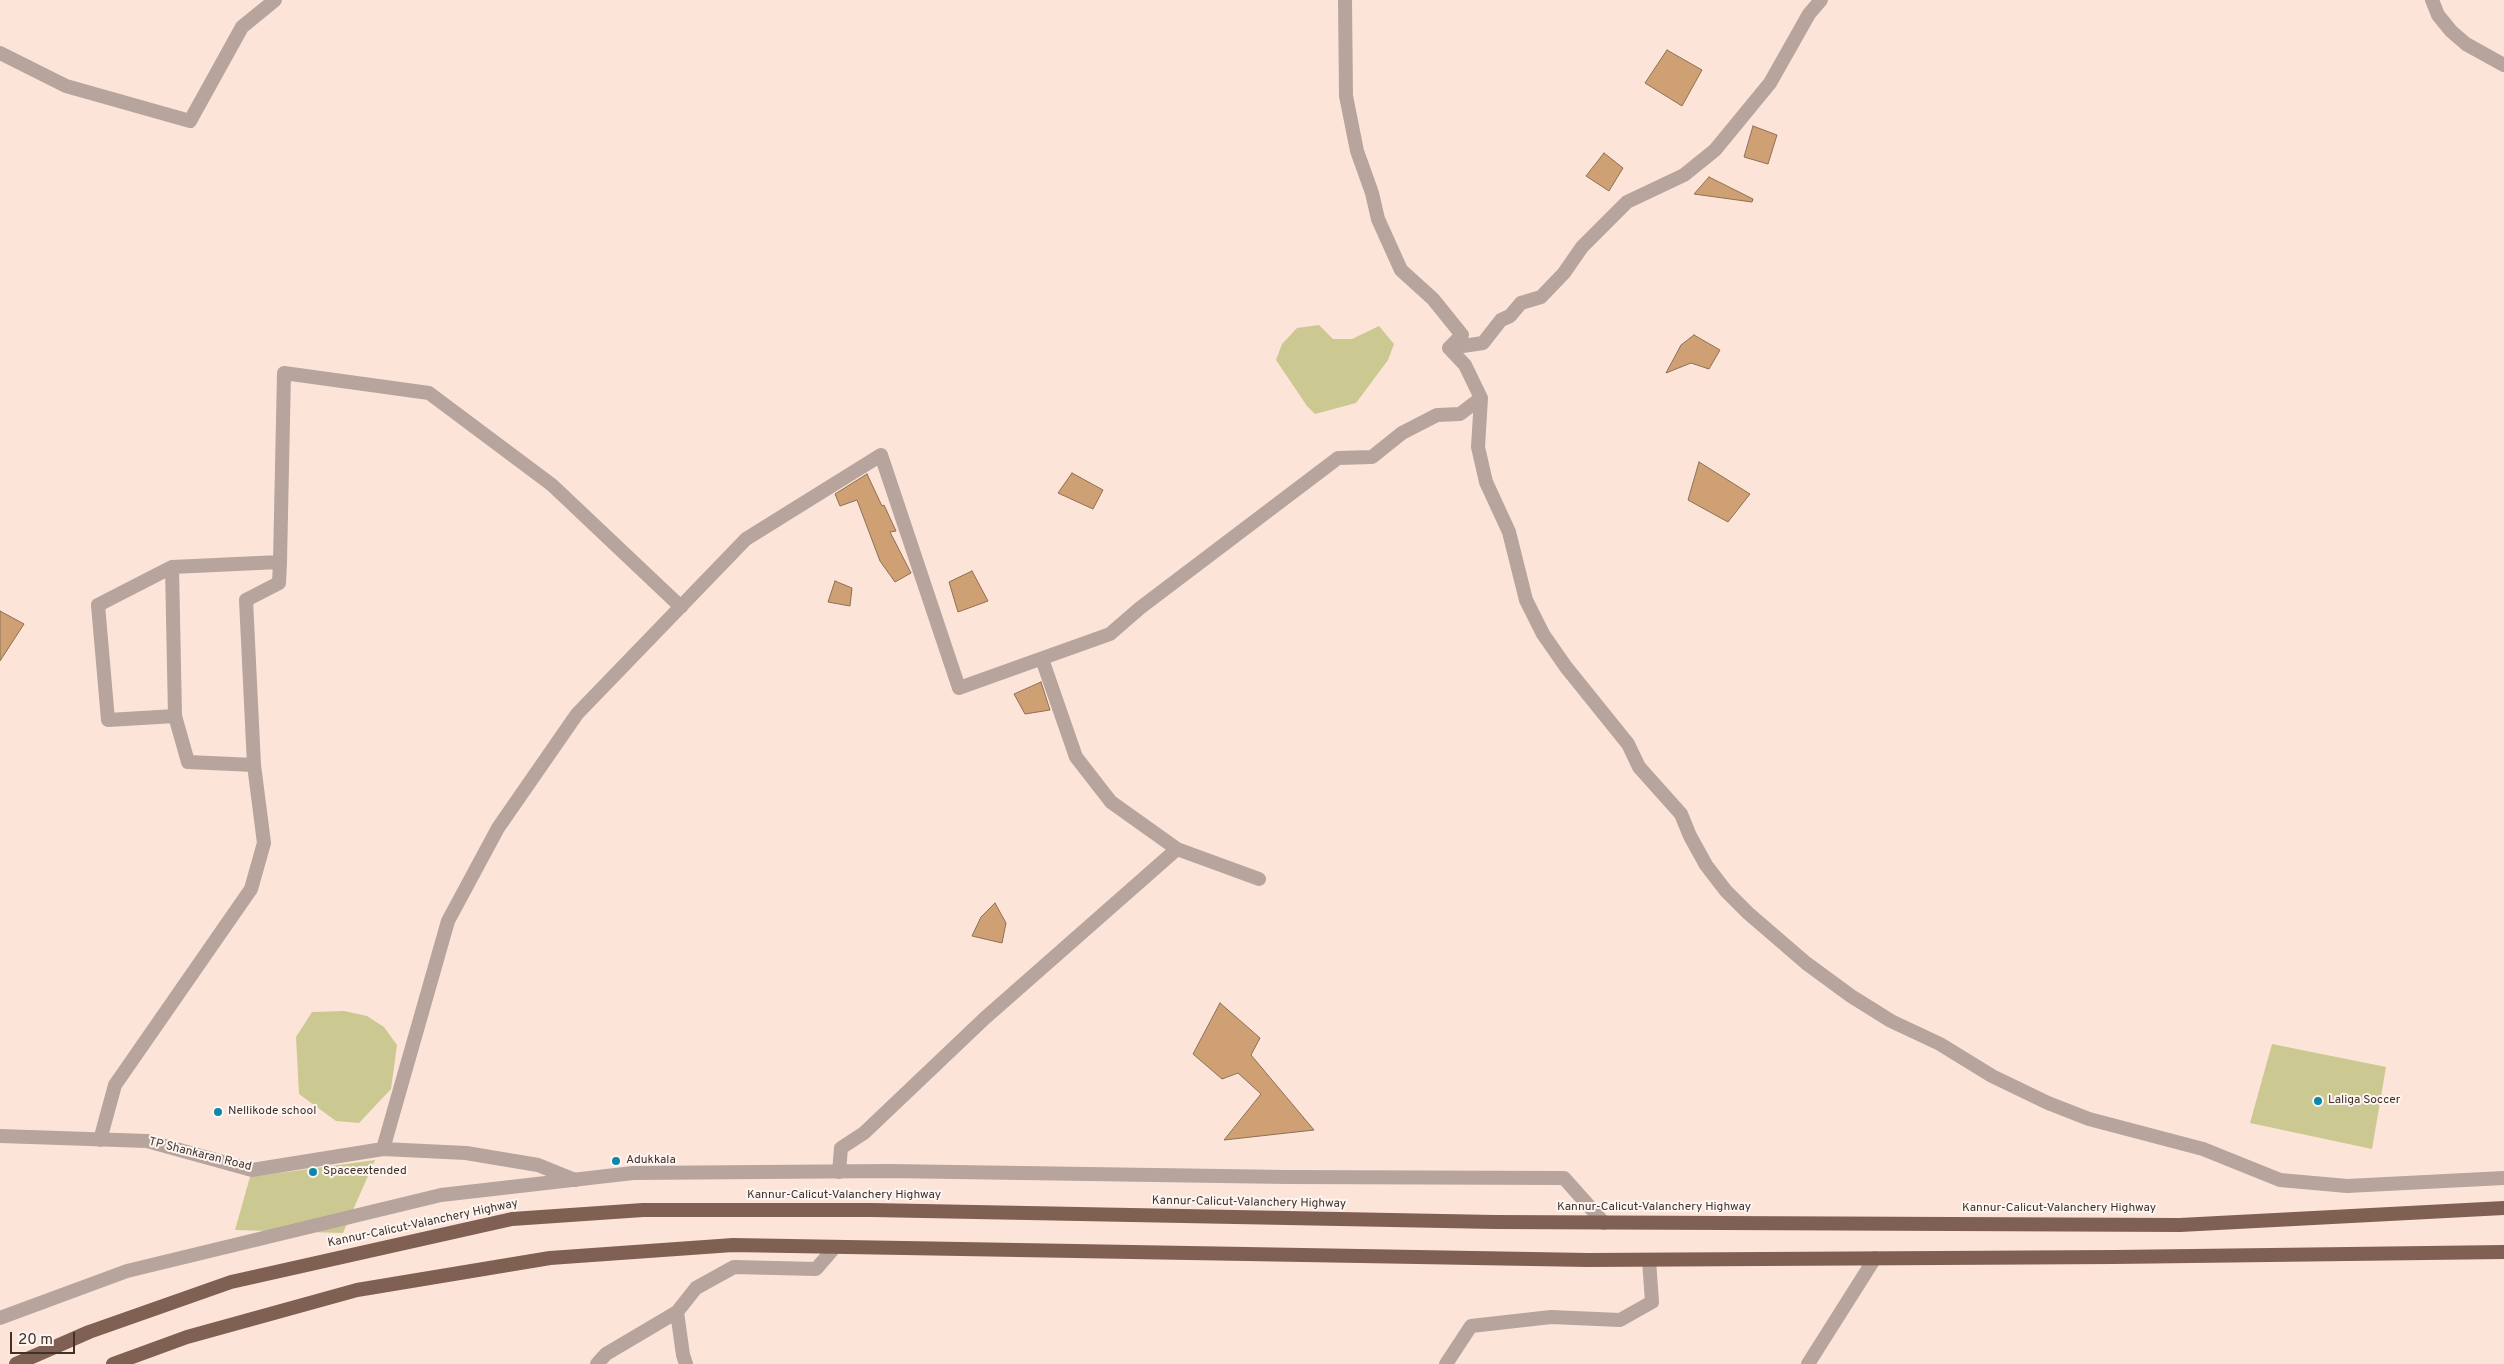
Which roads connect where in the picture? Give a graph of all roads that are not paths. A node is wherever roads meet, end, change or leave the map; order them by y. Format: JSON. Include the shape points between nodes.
{"nodes":[{"id":1,"x":274,"y":0,"type":"edge"},
{"id":2,"x":1345,"y":0,"type":"edge"},
{"id":3,"x":1821,"y":0,"type":"edge"},
{"id":4,"x":2432,"y":0,"type":"edge"},
{"id":5,"x":0,"y":53,"type":"edge"},
{"id":6,"x":2504,"y":64,"type":"edge"},
{"id":7,"x":1449,"y":348,"type":"junction"},
{"id":8,"x":1482,"y":398,"type":"junction"},
{"id":9,"x":280,"y":562,"type":"junction"},
{"id":10,"x":172,"y":568,"type":"junction"},
{"id":11,"x":681,"y":607,"type":"junction"},
{"id":12,"x":1042,"y":659,"type":"junction"},
{"id":13,"x":175,"y":716,"type":"junction"},
{"id":14,"x":254,"y":765,"type":"junction"},
{"id":15,"x":1177,"y":849,"type":"junction"},
{"id":16,"x":1260,"y":879,"type":"dead end"},
{"id":17,"x":0,"y":1136,"type":"edge"},
{"id":18,"x":100,"y":1140,"type":"junction"},
{"id":19,"x":383,"y":1149,"type":"junction"},
{"id":20,"x":839,"y":1172,"type":"junction"},
{"id":21,"x":2504,"y":1178,"type":"edge"},
{"id":22,"x":575,"y":1180,"type":"junction"},
{"id":23,"x":2504,"y":1208,"type":"edge"},
{"id":24,"x":1604,"y":1223,"type":"junction"},
{"id":25,"x":836,"y":1247,"type":"junction"},
{"id":26,"x":2504,"y":1252,"type":"edge"},
{"id":27,"x":1875,"y":1258,"type":"junction"},
{"id":28,"x":1649,"y":1260,"type":"junction"},
{"id":29,"x":677,"y":1312,"type":"junction"},
{"id":30,"x":0,"y":1318,"type":"edge"},
{"id":31,"x":16,"y":1364,"type":"edge"},
{"id":32,"x":113,"y":1364,"type":"edge"},
{"id":33,"x":597,"y":1364,"type":"edge"},
{"id":34,"x":686,"y":1364,"type":"edge"},
{"id":35,"x":1446,"y":1364,"type":"edge"},
{"id":36,"x":1808,"y":1364,"type":"edge"}],
"edges":[{"from":1,"to":5,"type":"street","via":[[242,27],[190,121],[66,86]]},
{"from":2,"to":7,"type":"street","via":[[1346,96],[1356,151],[1372,192],[1378,220],[1400,270],[1433,299],[1462,335]]},
{"from":3,"to":7,"type":"street","via":[[1809,14],[1770,83],[1715,150],[1684,174],[1627,202],[1541,296],[1521,303],[1510,316],[1501,320],[1483,343]]},
{"from":4,"to":6,"type":"street","via":[[2438,15],[2451,31],[2466,44]]},
{"from":7,"to":8,"type":"street","via":[[1465,365]]},
{"from":8,"to":12,"type":"street","via":[[1460,414],[1437,415],[1402,433],[1372,458],[1338,458],[1110,634]]},
{"from":8,"to":21,"type":"street","via":[[1478,447],[1486,482],[1509,532],[1526,600],[1543,634],[1628,744],[1638,767],[1681,814],[1706,865],[1726,891],[1822,975],[1891,1021],[2048,1103],[2089,1119],[2203,1149],[2280,1180],[2347,1186]]},
{"from":9,"to":10,"type":"street"},
{"from":9,"to":11,"type":"street","via":[[284,374],[429,394],[552,485]]},
{"from":9,"to":14,"type":"street","via":[[279,584],[246,600]]},
{"from":10,"to":13,"type":"street"},
{"from":10,"to":13,"type":"street","via":[[98,605],[108,720]]},
{"from":11,"to":12,"type":"street","via":[[746,539],[882,455],[959,688]]},
{"from":11,"to":19,"type":"street","via":[[577,714],[498,828],[448,921]]},
{"from":12,"to":15,"type":"street","via":[[1076,756],[1111,802]]},
{"from":13,"to":14,"type":"street","via":[[188,762]]},
{"from":14,"to":18,"type":"street","via":[[264,843],[251,889],[115,1085]]},
{"from":15,"to":16,"type":"street"},
{"from":15,"to":20,"type":"street","via":[[984,1018],[864,1133],[841,1148]]},
{"from":17,"to":18,"type":"street","name":"TP Shankaran Road"},
{"from":18,"to":19,"type":"street","name":"TP Shankaran Road","via":[[147,1141],[252,1170]]},
{"from":19,"to":22,"type":"street","name":"TP Shankaran Road","via":[[466,1153],[538,1165]]},
{"from":20,"to":22,"type":"street","via":[[633,1173]]},
{"from":20,"to":24,"type":"street","via":[[1564,1178]]},
{"from":22,"to":30,"type":"street","via":[[441,1195],[127,1271]]},
{"from":23,"to":24,"type":"highway","name":"Kannur-Calicut-Valanchery Highway","via":[[2180,1225]]},
{"from":24,"to":31,"type":"highway","name":"Kannur-Calicut-Valanchery Highway","via":[[871,1210],[643,1210],[512,1218],[230,1282],[89,1332]]},
{"from":25,"to":28,"type":"highway"},
{"from":25,"to":29,"type":"street","via":[[816,1269],[734,1267],[696,1288]]},
{"from":25,"to":32,"type":"highway","via":[[733,1244],[550,1258],[357,1290],[187,1337]]},
{"from":26,"to":27,"type":"highway"},
{"from":27,"to":28,"type":"highway"},
{"from":27,"to":36,"type":"street"},
{"from":28,"to":35,"type":"street","via":[[1652,1302],[1620,1320],[1552,1317],[1470,1326]]},
{"from":29,"to":33,"type":"street","via":[[606,1354]]},
{"from":29,"to":34,"type":"street"}]}
